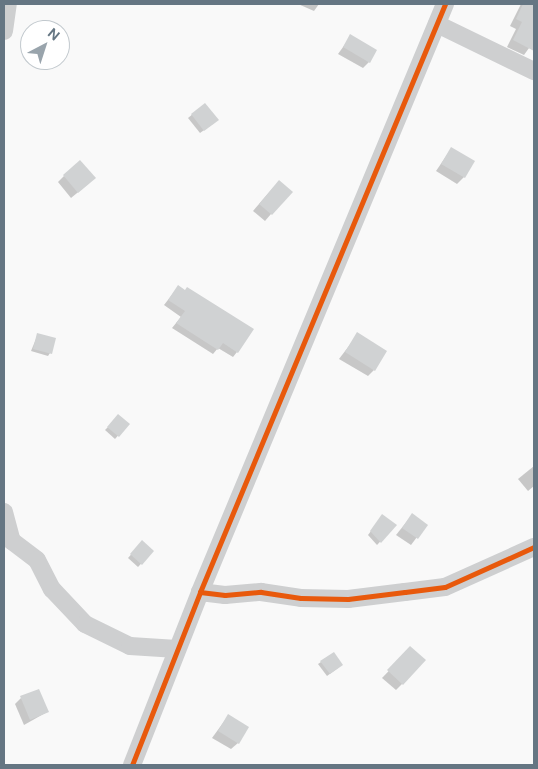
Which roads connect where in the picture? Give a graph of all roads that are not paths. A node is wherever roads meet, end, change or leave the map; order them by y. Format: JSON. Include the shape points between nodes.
{"nodes":[{"id":1,"x":8,"y":4,"type":"edge"},
{"id":2,"x":445,"y":4,"type":"edge"},
{"id":3,"x":437,"y":24,"type":"junction"},
{"id":4,"x":4,"y":31,"type":"edge"},
{"id":5,"x":534,"y":71,"type":"edge"},
{"id":6,"x":4,"y":512,"type":"edge"},
{"id":7,"x":8,"y":538,"type":"edge"},
{"id":8,"x":534,"y":547,"type":"edge"},
{"id":9,"x":200,"y":592,"type":"junction"},
{"id":10,"x":177,"y":649,"type":"junction"},
{"id":11,"x":132,"y":765,"type":"edge"}],
"edges":[{"from":1,"to":4,"type":"street"},
{"from":2,"to":3,"type":"street"},
{"from":3,"to":5,"type":"street"},
{"from":3,"to":9,"type":"street"},
{"from":6,"to":7,"type":"street"},
{"from":7,"to":10,"type":"street","via":[[37,560],[52,589],[85,624],[130,646]]},
{"from":8,"to":9,"type":"street","via":[[445,587],[348,599],[301,598],[261,592],[225,595]]},
{"from":9,"to":10,"type":"street"},
{"from":10,"to":11,"type":"street"}]}
